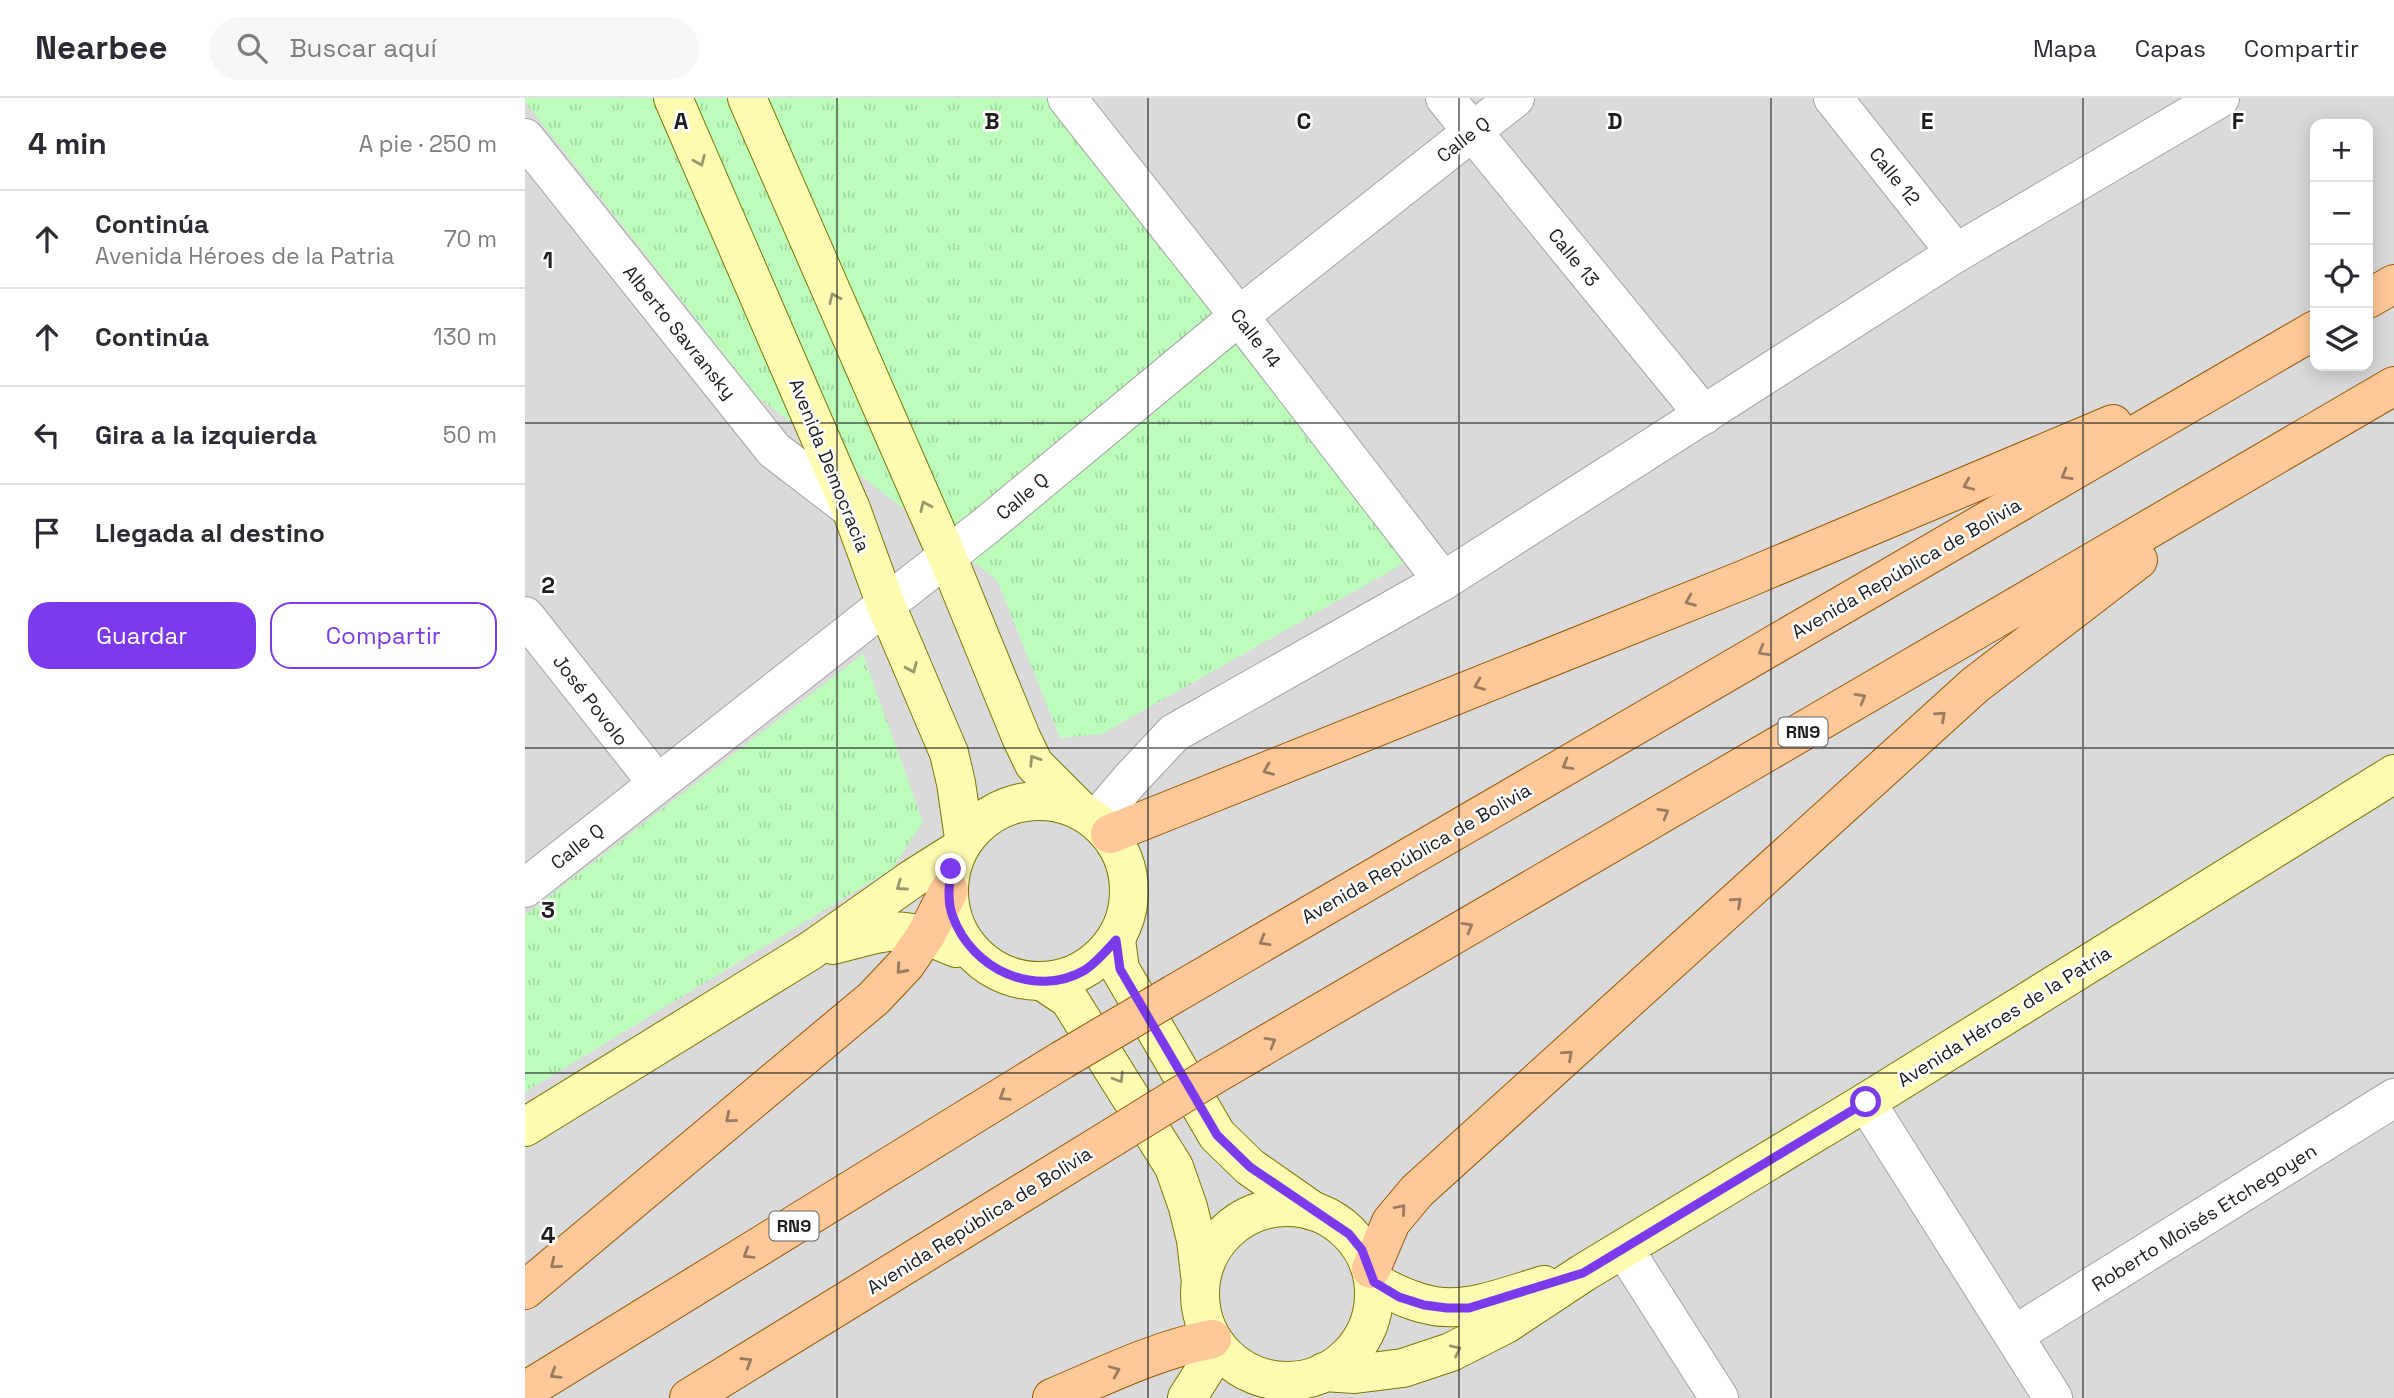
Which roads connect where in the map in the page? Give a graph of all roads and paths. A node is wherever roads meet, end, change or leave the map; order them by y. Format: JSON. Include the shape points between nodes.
{"nodes":[{"id":1,"x":673,"y":98,"type":"edge"},
{"id":2,"x":747,"y":98,"type":"edge"},
{"id":3,"x":1067,"y":98,"type":"edge"},
{"id":4,"x":1445,"y":98,"type":"edge"},
{"id":5,"x":1515,"y":98,"type":"edge"},
{"id":6,"x":1833,"y":98,"type":"edge"},
{"id":7,"x":2220,"y":98,"type":"edge"},
{"id":8,"x":1472,"y":132,"type":"junction"},
{"id":9,"x":525,"y":138,"type":"edge"},
{"id":10,"x":1956,"y":253,"type":"junction"},
{"id":11,"x":2394,"y":284,"type":"edge"},
{"id":12,"x":2373,"y":296,"type":"edge"},
{"id":13,"x":1239,"y":316,"type":"junction"},
{"id":14,"x":2310,"y":333,"type":"edge"},
{"id":15,"x":2257,"y":364,"type":"junction"},
{"id":16,"x":2394,"y":387,"type":"edge"},
{"id":17,"x":1704,"y":415,"type":"junction"},
{"id":18,"x":2261,"y":465,"type":"junction"},
{"id":19,"x":851,"y":509,"type":"junction"},
{"id":20,"x":947,"y":556,"type":"junction"},
{"id":21,"x":1443,"y":581,"type":"junction"},
{"id":22,"x":885,"y":606,"type":"junction"},
{"id":23,"x":525,"y":616,"type":"edge"},
{"id":24,"x":2394,"y":774,"type":"edge"},
{"id":25,"x":657,"y":783,"type":"junction"},
{"id":26,"x":1095,"y":821,"type":"junction"},
{"id":27,"x":961,"y":844,"type":"junction"},
{"id":28,"x":525,"y":887,"type":"edge"},
{"id":29,"x":949,"y":890,"type":"junction"},
{"id":30,"x":926,"y":935,"type":"junction"},
{"id":31,"x":1116,"y":940,"type":"junction"},
{"id":32,"x":810,"y":951,"type":"junction"},
{"id":33,"x":979,"y":958,"type":"junction"},
{"id":34,"x":1042,"y":981,"type":"junction"},
{"id":35,"x":2394,"y":1098,"type":"edge"},
{"id":36,"x":1866,"y":1102,"type":"junction"},
{"id":37,"x":525,"y":1127,"type":"edge"},
{"id":38,"x":1314,"y":1211,"type":"junction"},
{"id":39,"x":1624,"y":1248,"type":"junction"},
{"id":40,"x":1583,"y":1273,"type":"junction"},
{"id":41,"x":1200,"y":1275,"type":"junction"},
{"id":42,"x":1373,"y":1285,"type":"junction"},
{"id":43,"x":525,"y":1290,"type":"edge"},
{"id":44,"x":2014,"y":1335,"type":"junction"},
{"id":45,"x":1214,"y":1343,"type":"junction"},
{"id":46,"x":1410,"y":1383,"type":"edge"},
{"id":47,"x":1289,"y":1386,"type":"edge"},
{"id":48,"x":525,"y":1391,"type":"edge"},
{"id":49,"x":689,"y":1398,"type":"edge"},
{"id":50,"x":1052,"y":1398,"type":"edge"},
{"id":51,"x":1187,"y":1398,"type":"edge"},
{"id":52,"x":1719,"y":1398,"type":"edge"},
{"id":53,"x":2053,"y":1398,"type":"edge"}],
"edges":[{"from":1,"to":19,"type":"main road","name":"Avenida Democracia","one_way":true},
{"from":20,"to":2,"type":"main road","one_way":true},
{"from":3,"to":13,"type":"street","name":"Calle 14"},
{"from":4,"to":8,"type":"street","name":"Calle 13"},
{"from":5,"to":8,"type":"street","name":"Calle Q"},
{"from":6,"to":10,"type":"street","name":"Calle 12"},
{"from":7,"to":10,"type":"street"},
{"from":8,"to":13,"type":"street","name":"Calle Q"},
{"from":8,"to":17,"type":"street","name":"Calle 13"},
{"from":9,"to":19,"type":"street","name":"Alberto Savransky","via":[[774,450]]},
{"from":10,"to":17,"type":"street"},
{"from":11,"to":12,"type":"main road"},
{"from":13,"to":20,"type":"street","name":"Calle Q"},
{"from":13,"to":21,"type":"street","name":"Calle 14"},
{"from":14,"to":15,"type":"main road","name":"Avenida República de Bolivia","number":"RN9"},
{"from":15,"to":26,"type":"main road","one_way":true,"via":[[1743,580]]},
{"from":15,"to":48,"type":"main road","name":"Avenida República de Bolivia","number":"RN9","one_way":true,"bridge":true,"via":[[1062,1060]]},
{"from":16,"to":18,"type":"main road","name":"Avenida República de Bolivia","number":"RN9"},
{"from":17,"to":21,"type":"street"},
{"from":42,"to":18,"type":"main road","one_way":true,"via":[[1391,1222],[1417,1191],[1975,685]]},
{"from":49,"to":18,"type":"main road","name":"Avenida República de Bolivia","number":"RN9","one_way":true,"bridge":true,"via":[[1212,1076]]},
{"from":19,"to":22,"type":"main road","name":"Avenida Democracia"},
{"from":20,"to":22,"type":"street","name":"Calle Q"},
{"from":26,"to":20,"type":"main road","one_way":true,"via":[[1034,764]]},
{"from":21,"to":26,"type":"street","via":[[1174,733]]},
{"from":22,"to":25,"type":"street","name":"Calle Q"},
{"from":22,"to":27,"type":"main road","name":"Avenida Democracia","one_way":true,"via":[[949,752]]},
{"from":23,"to":25,"type":"street","name":"José Povolo"},
{"from":24,"to":36,"type":"main road","name":"Avenida Héroes de la Patria"},
{"from":25,"to":28,"type":"street","name":"Calle Q"},
{"from":26,"to":27,"type":"main road","via":[[1055,801],[1030,800],[1004,806],[982,820]]},
{"from":26,"to":31,"type":"main road","via":[[1124,858],[1130,886],[1128,914]]},
{"from":27,"to":29,"type":"main road"},
{"from":27,"to":32,"type":"main road","one_way":true},
{"from":29,"to":30,"type":"main road"},
{"from":29,"to":33,"type":"main road","via":[[957,927]]},
{"from":30,"to":32,"type":"main road","via":[[885,931]]},
{"from":30,"to":33,"type":"main road"},
{"from":30,"to":43,"type":"main road","one_way":true,"via":[[874,998]]},
{"from":31,"to":34,"type":"main road","via":[[1084,970]]},
{"from":31,"to":38,"type":"main road","via":[[1120,969],[1217,1135],[1250,1167]]},
{"from":32,"to":37,"type":"main road"},
{"from":33,"to":34,"type":"main road","via":[[1019,979]]},
{"from":34,"to":41,"type":"main road","one_way":true,"via":[[1069,999],[1174,1167],[1188,1207]]},
{"from":35,"to":44,"type":"street","name":"Roberto Moisés Etchegoyen"},
{"from":36,"to":39,"type":"main road","name":"Avenida Héroes de la Patria"},
{"from":36,"to":44,"type":"street"},
{"from":38,"to":41,"type":"main road","via":[[1291,1207],[1246,1215],[1209,1251]]},
{"from":38,"to":42,"type":"main road","via":[[1333,1220],[1362,1250]]},
{"from":39,"to":40,"type":"main road","name":"Avenida Héroes de la Patria"},
{"from":39,"to":52,"type":"street"},
{"from":40,"to":42,"type":"main road","via":[[1469,1308],[1424,1305]]},
{"from":46,"to":40,"type":"main road","name":"Avenida Héroes de la Patria","one_way":true,"via":[[1451,1352],[1506,1324]]},
{"from":41,"to":45,"type":"main road","via":[[1203,1319]]},
{"from":42,"to":46,"type":"main road"},
{"from":42,"to":47,"type":"main road","via":[[1369,1326],[1359,1344],[1344,1361]]},
{"from":44,"to":53,"type":"street"},
{"from":45,"to":47,"type":"main road","via":[[1250,1373]]},
{"from":50,"to":45,"type":"main road","one_way":true,"via":[[1181,1345]]},
{"from":45,"to":51,"type":"main road","via":[[1206,1368]]},
{"from":46,"to":47,"type":"main road","name":"Avenida Héroes de la Patria","via":[[1355,1374]]}]}
